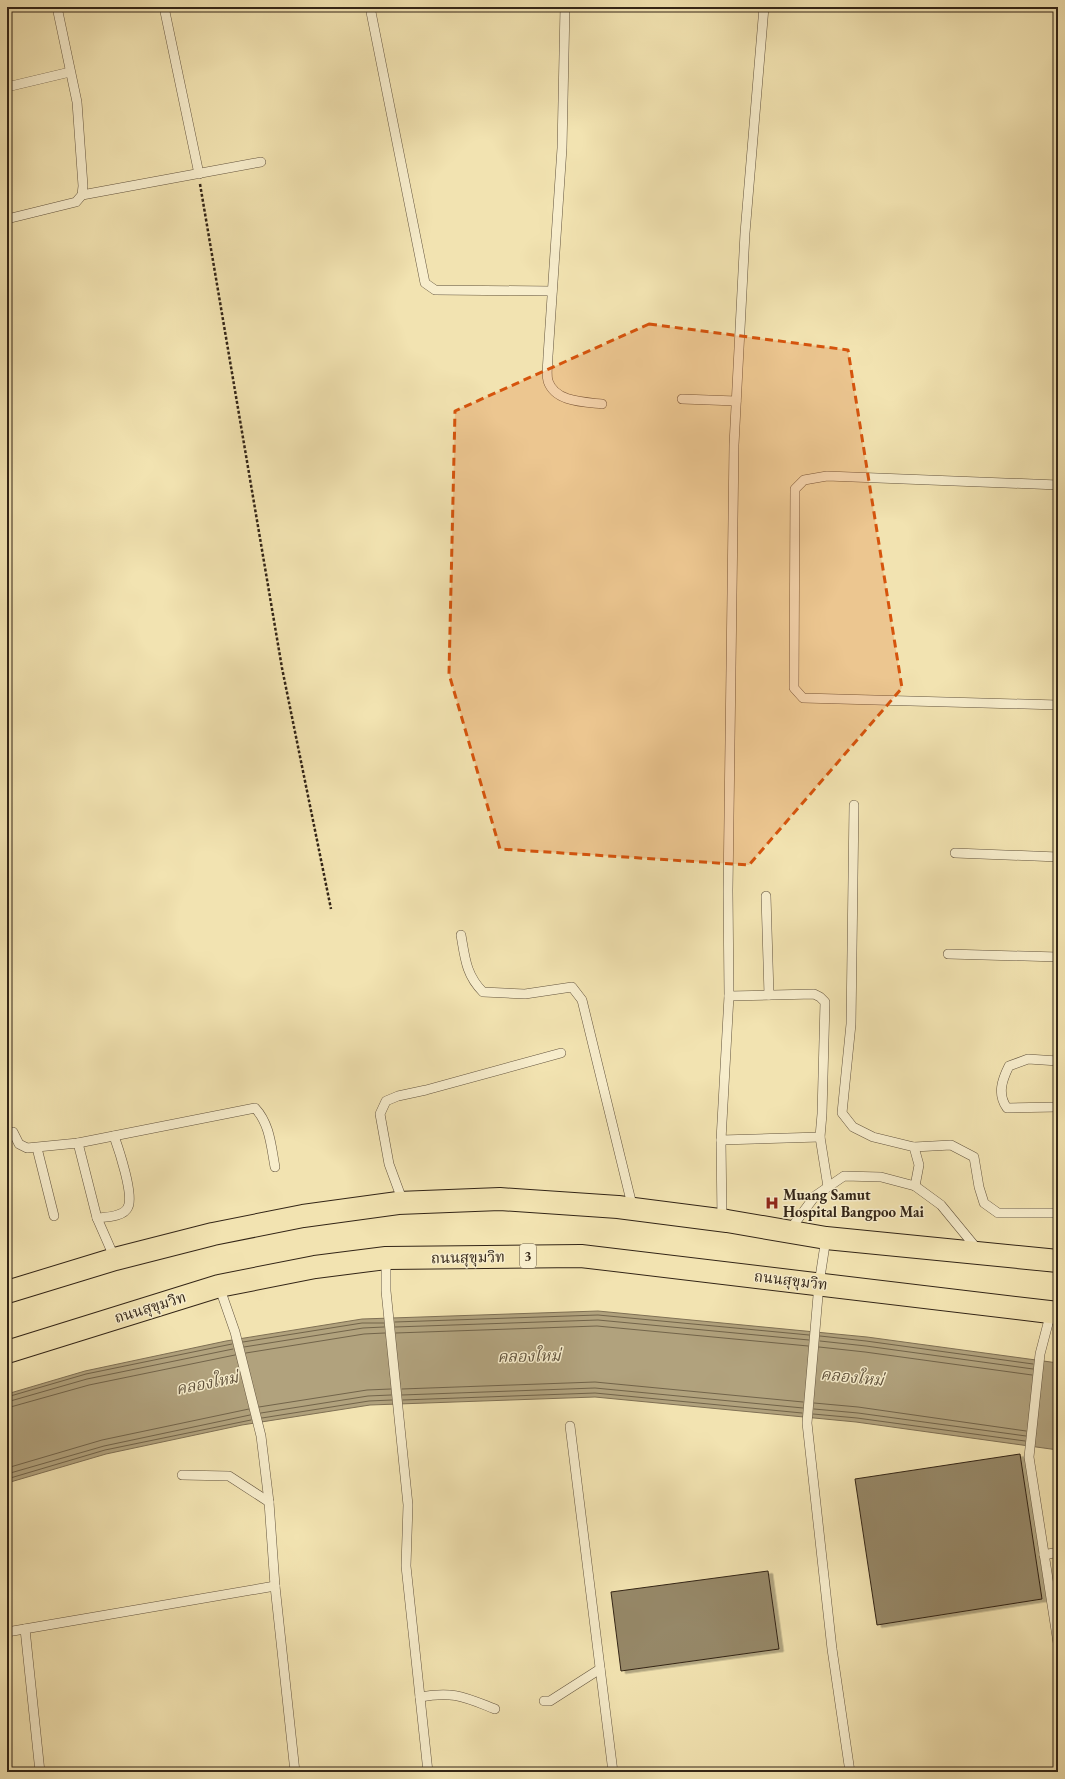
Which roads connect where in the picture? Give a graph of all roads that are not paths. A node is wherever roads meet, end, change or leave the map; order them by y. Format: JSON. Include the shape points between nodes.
{"nodes":[{"id":1,"x":57,"y":7,"type":"edge"},
{"id":2,"x":164,"y":7,"type":"edge"},
{"id":3,"x":370,"y":7,"type":"edge"},
{"id":4,"x":565,"y":7,"type":"edge"},
{"id":5,"x":764,"y":7,"type":"edge"},
{"id":6,"x":70,"y":72,"type":"junction"},
{"id":7,"x":7,"y":87,"type":"edge"},
{"id":8,"x":261,"y":162,"type":"dead end"},
{"id":9,"x":199,"y":174,"type":"junction"},
{"id":10,"x":82,"y":196,"type":"junction"},
{"id":11,"x":7,"y":219,"type":"edge"},
{"id":12,"x":552,"y":290,"type":"junction"},
{"id":13,"x":682,"y":399,"type":"dead end"},
{"id":14,"x":736,"y":401,"type":"junction"},
{"id":15,"x":602,"y":404,"type":"dead end"},
{"id":16,"x":1058,"y":486,"type":"edge"},
{"id":17,"x":1058,"y":705,"type":"edge"},
{"id":18,"x":854,"y":805,"type":"dead end"},
{"id":19,"x":955,"y":853,"type":"dead end"},
{"id":20,"x":1058,"y":857,"type":"edge"},
{"id":21,"x":766,"y":896,"type":"dead end"},
{"id":22,"x":461,"y":935,"type":"dead end"},
{"id":23,"x":948,"y":954,"type":"dead end"},
{"id":24,"x":1058,"y":957,"type":"edge"},
{"id":25,"x":769,"y":995,"type":"junction"},
{"id":26,"x":729,"y":996,"type":"junction"},
{"id":27,"x":562,"y":1053,"type":"dead end"},
{"id":28,"x":1058,"y":1061,"type":"edge"},
{"id":29,"x":1058,"y":1107,"type":"edge"},
{"id":30,"x":13,"y":1132,"type":"dead end"},
{"id":31,"x":114,"y":1136,"type":"junction"},
{"id":32,"x":820,"y":1137,"type":"junction"},
{"id":33,"x":721,"y":1140,"type":"junction"},
{"id":34,"x":78,"y":1143,"type":"junction"},
{"id":35,"x":914,"y":1147,"type":"junction"},
{"id":36,"x":37,"y":1148,"type":"junction"},
{"id":37,"x":275,"y":1167,"type":"dead end"},
{"id":38,"x":915,"y":1186,"type":"junction"},
{"id":39,"x":828,"y":1187,"type":"junction"},
{"id":40,"x":403,"y":1202,"type":"junction"},
{"id":41,"x":633,"y":1209,"type":"junction"},
{"id":42,"x":1058,"y":1213,"type":"edge"},
{"id":43,"x":54,"y":1216,"type":"dead end"},
{"id":44,"x":97,"y":1218,"type":"junction"},
{"id":45,"x":722,"y":1220,"type":"junction"},
{"id":46,"x":789,"y":1231,"type":"junction"},
{"id":47,"x":826,"y":1238,"type":"junction"},
{"id":48,"x":980,"y":1252,"type":"junction"},
{"id":49,"x":386,"y":1258,"type":"junction"},
{"id":50,"x":115,"y":1259,"type":"junction"},
{"id":51,"x":1058,"y":1260,"type":"edge"},
{"id":52,"x":819,"y":1284,"type":"junction"},
{"id":53,"x":219,"y":1286,"type":"junction"},
{"id":54,"x":7,"y":1292,"type":"edge"},
{"id":55,"x":1054,"y":1313,"type":"edge"},
{"id":56,"x":7,"y":1352,"type":"edge"},
{"id":57,"x":570,"y":1426,"type":"dead end"},
{"id":58,"x":182,"y":1476,"type":"dead end"},
{"id":59,"x":269,"y":1502,"type":"junction"},
{"id":60,"x":1058,"y":1552,"type":"edge"},
{"id":61,"x":1044,"y":1555,"type":"junction"},
{"id":62,"x":275,"y":1586,"type":"junction"},
{"id":63,"x":25,"y":1629,"type":"junction"},
{"id":64,"x":7,"y":1632,"type":"edge"},
{"id":65,"x":1058,"y":1642,"type":"edge"},
{"id":66,"x":600,"y":1669,"type":"junction"},
{"id":67,"x":420,"y":1697,"type":"junction"},
{"id":68,"x":544,"y":1701,"type":"dead end"},
{"id":69,"x":495,"y":1709,"type":"dead end"},
{"id":70,"x":40,"y":1772,"type":"edge"},
{"id":71,"x":295,"y":1772,"type":"edge"},
{"id":72,"x":428,"y":1772,"type":"edge"},
{"id":73,"x":613,"y":1772,"type":"edge"},
{"id":74,"x":850,"y":1772,"type":"edge"}],
"edges":[{"from":1,"to":6,"type":"lane"},
{"from":2,"to":9,"type":"lane"},
{"from":3,"to":12,"type":"lane","via":[[425,283],[435,290]]},
{"from":4,"to":12,"type":"lane","via":[[562,148]]},
{"from":5,"to":14,"type":"lane","via":[[745,233]]},
{"from":6,"to":7,"type":"lane"},
{"from":6,"to":10,"type":"lane","via":[[76,102]]},
{"from":8,"to":9,"type":"lane"},
{"from":9,"to":10,"type":"lane"},
{"from":10,"to":11,"type":"lane","via":[[76,202]]},
{"from":12,"to":15,"type":"lane","via":[[548,380],[555,393],[576,401]]},
{"from":13,"to":14,"type":"lane"},
{"from":14,"to":26,"type":"lane","via":[[728,891]]},
{"from":16,"to":17,"type":"lane","via":[[827,476],[804,480],[795,489],[794,688],[803,698]]},
{"from":18,"to":35,"type":"lane","via":[[851,1024],[842,1113],[854,1127],[873,1137]]},
{"from":19,"to":20,"type":"lane"},
{"from":21,"to":25,"type":"lane"},
{"from":22,"to":41,"type":"lane","via":[[473,982],[483,992],[525,994],[572,987],[582,1000]]},
{"from":23,"to":24,"type":"lane"},
{"from":25,"to":26,"type":"lane"},
{"from":25,"to":32,"type":"lane","via":[[814,994],[825,1002]]},
{"from":26,"to":33,"type":"lane"},
{"from":27,"to":40,"type":"lane","via":[[398,1096],[386,1102],[380,1114],[389,1164]]},
{"from":28,"to":29,"type":"lane","via":[[1028,1059],[1009,1066],[1003,1080],[1002,1100],[1007,1108]]},
{"from":30,"to":36,"type":"lane","via":[[19,1144],[27,1148]]},
{"from":31,"to":34,"type":"lane"},
{"from":31,"to":37,"type":"lane","via":[[255,1108],[269,1131]]},
{"from":31,"to":44,"type":"lane","via":[[123,1162],[129,1206],[115,1216]]},
{"from":32,"to":33,"type":"lane"},
{"from":32,"to":39,"type":"lane"},
{"from":33,"to":45,"type":"lane"},
{"from":34,"to":36,"type":"lane"},
{"from":34,"to":44,"type":"lane"},
{"from":35,"to":38,"type":"lane","via":[[919,1164]]},
{"from":35,"to":42,"type":"lane","via":[[951,1145],[974,1157],[984,1203],[998,1213]]},
{"from":36,"to":43,"type":"lane"},
{"from":38,"to":39,"type":"lane","via":[[881,1177],[844,1176]]},
{"from":38,"to":48,"type":"lane","via":[[941,1205]]},
{"from":39,"to":46,"type":"lane","via":[[815,1196]]},
{"from":40,"to":41,"type":"highway","via":[[500,1199]]},
{"from":40,"to":50,"type":"highway","via":[[303,1216],[220,1232]]},
{"from":41,"to":45,"type":"highway"},
{"from":44,"to":50,"type":"lane"},
{"from":45,"to":46,"type":"highway"},
{"from":46,"to":47,"type":"highway"},
{"from":47,"to":48,"type":"highway"},
{"from":47,"to":52,"type":"lane"},
{"from":48,"to":51,"type":"highway"},
{"from":49,"to":52,"type":"highway","name":"ถนนสุขุมวิท","number":"3","via":[[581,1256]]},
{"from":49,"to":53,"type":"highway","name":"ถนนสุขุมวิท","number":"3","via":[[315,1267]]},
{"from":49,"to":67,"type":"lane","via":[[386,1290],[408,1505],[406,1566]]},
{"from":50,"to":54,"type":"highway"},
{"from":52,"to":55,"type":"highway","name":"ถนนสุขุมวิท","number":"3"},
{"from":52,"to":74,"type":"lane","via":[[807,1423],[832,1649]]},
{"from":53,"to":56,"type":"highway","name":"ถนนสุขุมวิท","number":"3"},
{"from":53,"to":59,"type":"lane","via":[[235,1332],[260,1436]]},
{"from":55,"to":61,"type":"lane","via":[[1040,1354],[1029,1457]]},
{"from":57,"to":66,"type":"lane"},
{"from":58,"to":59,"type":"lane","via":[[229,1476]]},
{"from":59,"to":62,"type":"lane"},
{"from":60,"to":61,"type":"lane"},
{"from":61,"to":65,"type":"lane"},
{"from":62,"to":63,"type":"lane"},
{"from":62,"to":71,"type":"lane"},
{"from":63,"to":64,"type":"lane"},
{"from":63,"to":70,"type":"lane"},
{"from":66,"to":68,"type":"lane","via":[[550,1701]]},
{"from":66,"to":73,"type":"lane"},
{"from":67,"to":69,"type":"lane","via":[[455,1694]]},
{"from":67,"to":72,"type":"lane"}]}
